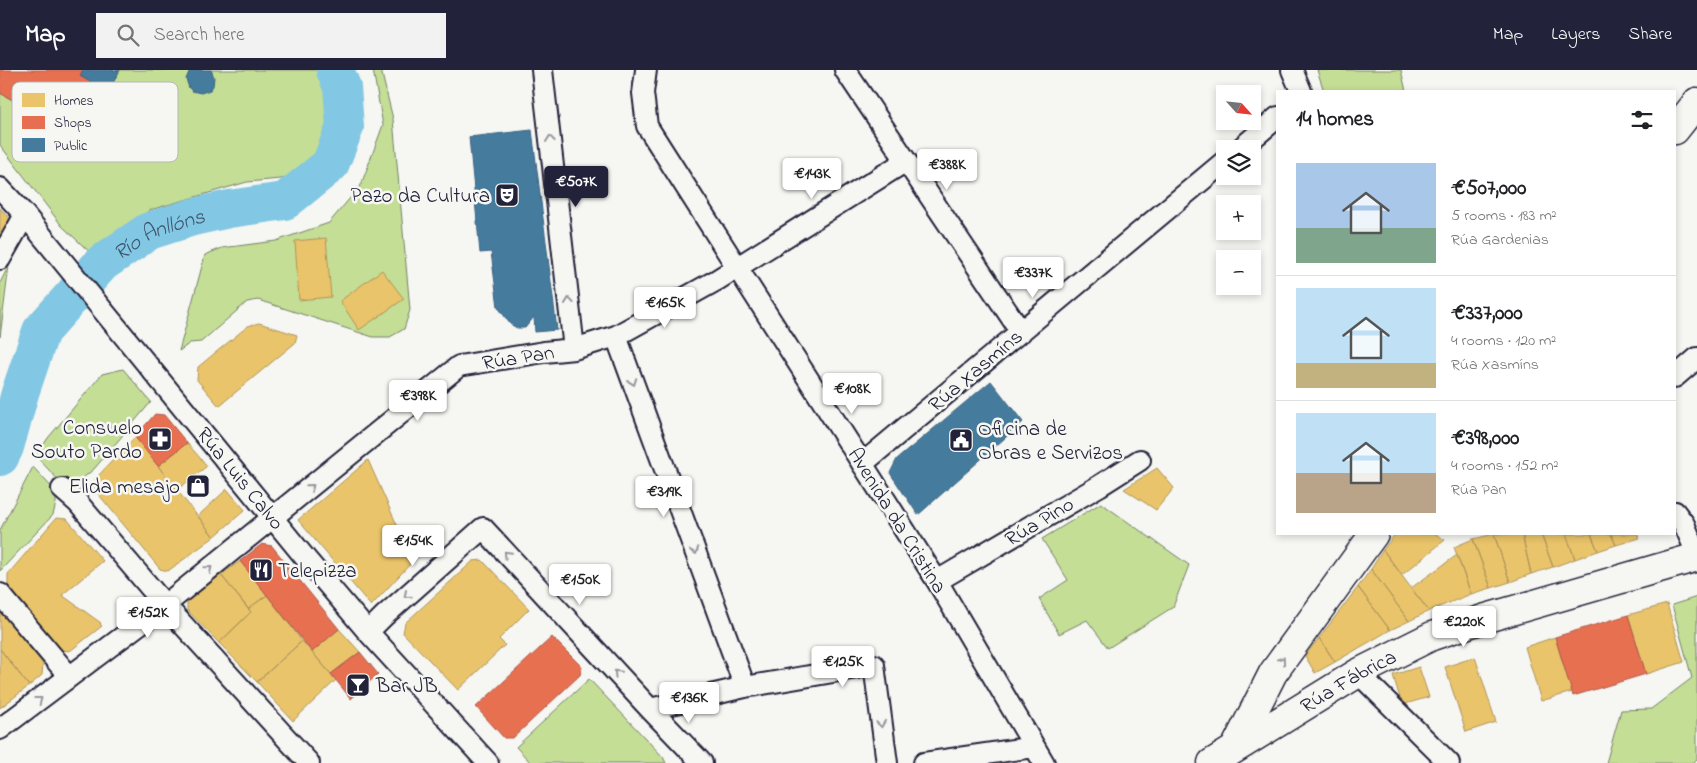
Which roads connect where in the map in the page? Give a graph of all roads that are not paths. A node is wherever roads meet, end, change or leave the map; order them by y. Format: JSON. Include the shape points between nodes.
{"nodes":[{"id":1,"x":542,"y":70,"type":"edge"},
{"id":2,"x":646,"y":70,"type":"edge"},
{"id":3,"x":845,"y":70,"type":"edge"},
{"id":4,"x":1292,"y":70,"type":"edge"},
{"id":5,"x":1301,"y":90,"type":"edge"},
{"id":6,"x":1697,"y":102,"type":"edge"},
{"id":7,"x":1276,"y":119,"type":"edge"},
{"id":8,"x":1676,"y":129,"type":"edge"},
{"id":9,"x":1251,"y":140,"type":"edge"},
{"id":10,"x":906,"y":161,"type":"junction"},
{"id":11,"x":1216,"y":169,"type":"edge"},
{"id":12,"x":0,"y":188,"type":"edge"},
{"id":13,"x":25,"y":215,"type":"junction"},
{"id":14,"x":0,"y":259,"type":"edge"},
{"id":15,"x":738,"y":268,"type":"junction"},
{"id":16,"x":1021,"y":332,"type":"junction"},
{"id":17,"x":616,"y":336,"type":"junction"},
{"id":18,"x":574,"y":349,"type":"junction"},
{"id":19,"x":1697,"y":358,"type":"edge"},
{"id":20,"x":1676,"y":376,"type":"edge"},
{"id":21,"x":1140,"y":460,"type":"dead end"},
{"id":22,"x":862,"y":464,"type":"junction"},
{"id":23,"x":62,"y":489,"type":"dead end"},
{"id":24,"x":1676,"y":513,"type":"edge"},
{"id":25,"x":273,"y":518,"type":"junction"},
{"id":26,"x":1373,"y":535,"type":"edge"},
{"id":27,"x":1697,"y":556,"type":"edge"},
{"id":28,"x":937,"y":582,"type":"junction"},
{"id":29,"x":0,"y":594,"type":"edge"},
{"id":30,"x":165,"y":604,"type":"junction"},
{"id":31,"x":368,"y":632,"type":"junction"},
{"id":32,"x":1358,"y":673,"type":"junction"},
{"id":33,"x":69,"y":676,"type":"junction"},
{"id":34,"x":1266,"y":684,"type":"junction"},
{"id":35,"x":745,"y":687,"type":"junction"},
{"id":36,"x":650,"y":709,"type":"junction"},
{"id":37,"x":1293,"y":714,"type":"junction"},
{"id":38,"x":0,"y":729,"type":"edge"},
{"id":39,"x":1234,"y":748,"type":"junction"},
{"id":40,"x":1039,"y":755,"type":"edge"},
{"id":41,"x":309,"y":763,"type":"edge"},
{"id":42,"x":488,"y":763,"type":"edge"},
{"id":43,"x":702,"y":763,"type":"edge"},
{"id":44,"x":887,"y":763,"type":"edge"},
{"id":45,"x":924,"y":763,"type":"edge"},
{"id":46,"x":1212,"y":763,"type":"edge"},
{"id":47,"x":1449,"y":763,"type":"edge"}],
"edges":[{"from":18,"to":1,"type":"street","one_way":true},
{"from":2,"to":15,"type":"street","name":"Avenida da Cristina","via":[[643,93],[647,126]]},
{"from":3,"to":10,"type":"street"},
{"from":4,"to":5,"type":"street"},
{"from":6,"to":8,"type":"street"},
{"from":7,"to":9,"type":"street"},
{"from":10,"to":15,"type":"street","name":"Rúa Pan"},
{"from":10,"to":16,"type":"street"},
{"from":11,"to":16,"type":"street","name":"Rúa Xasmíns"},
{"from":12,"to":13,"type":"street","name":"Rúa Luis Calvo"},
{"from":13,"to":14,"type":"street"},
{"from":13,"to":25,"type":"street","name":"Rúa Luis Calvo"},
{"from":15,"to":17,"type":"street","name":"Rúa Pan"},
{"from":15,"to":22,"type":"street","name":"Avenida da Cristina"},
{"from":16,"to":22,"type":"street","name":"Rúa Xasmíns"},
{"from":17,"to":18,"type":"street","name":"Rúa Pan"},
{"from":17,"to":35,"type":"street","one_way":true},
{"from":25,"to":18,"type":"street","name":"Rúa Pan","one_way":true,"via":[[459,366]]},
{"from":19,"to":20,"type":"street"},
{"from":21,"to":28,"type":"street","name":"Rúa Pino"},
{"from":22,"to":28,"type":"street","name":"Avenida da Cristina"},
{"from":23,"to":30,"type":"street","via":[[78,503]]},
{"from":24,"to":27,"type":"street"},
{"from":30,"to":25,"type":"street","name":"Rúa Pan","one_way":true},
{"from":25,"to":31,"type":"street","name":"Rúa Luis Calvo"},
{"from":34,"to":26,"type":"street","one_way":true},
{"from":27,"to":32,"type":"street","name":"Rúa Fábrica","via":[[1432,636]]},
{"from":28,"to":40,"type":"street","name":"Avenida da Cristina"},
{"from":29,"to":33,"type":"street"},
{"from":30,"to":33,"type":"street","name":"Rúa Pan"},
{"from":30,"to":41,"type":"street"},
{"from":36,"to":31,"type":"street","one_way":true,"via":[[483,528]]},
{"from":31,"to":42,"type":"street","name":"Rúa Luis Calvo"},
{"from":32,"to":37,"type":"street","name":"Rúa Fábrica"},
{"from":32,"to":47,"type":"street"},
{"from":38,"to":33,"type":"street","name":"Rúa Pan","one_way":true},
{"from":34,"to":37,"type":"street","via":[[1266,692],[1274,703],[1286,713]]},
{"from":34,"to":39,"type":"street"},
{"from":35,"to":36,"type":"street"},
{"from":35,"to":44,"type":"street","one_way":true,"via":[[874,666]]},
{"from":36,"to":43,"type":"street"},
{"from":37,"to":39,"type":"street","name":"Rúa Fábrica"},
{"from":39,"to":46,"type":"street","name":"Rúa Fábrica"},
{"from":40,"to":45,"type":"street"}]}
